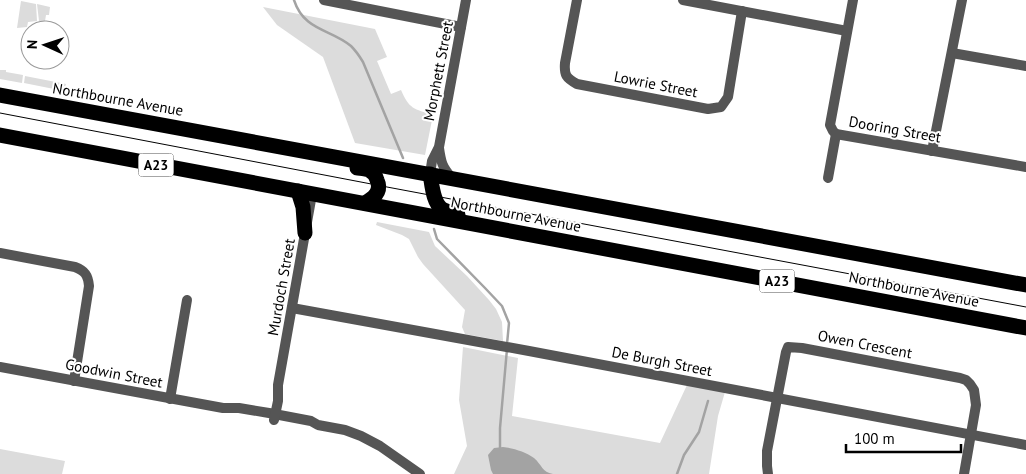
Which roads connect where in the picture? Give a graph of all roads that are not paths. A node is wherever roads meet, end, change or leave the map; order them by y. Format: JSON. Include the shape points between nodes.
{"nodes":[{"id":1,"x":324,"y":0,"type":"edge"},
{"id":2,"x":466,"y":0,"type":"edge"},
{"id":3,"x":576,"y":0,"type":"edge"},
{"id":4,"x":683,"y":0,"type":"edge"},
{"id":5,"x":852,"y":0,"type":"edge"},
{"id":6,"x":962,"y":0,"type":"edge"},
{"id":7,"x":742,"y":11,"type":"junction"},
{"id":8,"x":461,"y":27,"type":"junction"},
{"id":9,"x":847,"y":31,"type":"junction"},
{"id":10,"x":952,"y":53,"type":"junction"},
{"id":11,"x":1026,"y":66,"type":"edge"},
{"id":12,"x":0,"y":95,"type":"edge"},
{"id":13,"x":836,"y":134,"type":"junction"},
{"id":14,"x":0,"y":135,"type":"edge"},
{"id":15,"x":283,"y":147,"type":"junction"},
{"id":16,"x":439,"y":147,"type":"junction"},
{"id":17,"x":932,"y":151,"type":"junction"},
{"id":18,"x":1026,"y":168,"type":"edge"},
{"id":19,"x":430,"y":174,"type":"junction"},
{"id":20,"x":452,"y":178,"type":"junction"},
{"id":21,"x":828,"y":178,"type":"dead end"},
{"id":22,"x":305,"y":192,"type":"junction"},
{"id":23,"x":365,"y":203,"type":"junction"},
{"id":24,"x":467,"y":222,"type":"junction"},
{"id":25,"x":305,"y":233,"type":"joint"},
{"id":26,"x":0,"y":253,"type":"edge"},
{"id":27,"x":1026,"y":285,"type":"edge"},
{"id":28,"x":187,"y":300,"type":"dead end"},
{"id":29,"x":292,"y":308,"type":"junction"},
{"id":30,"x":1026,"y":328,"type":"edge"},
{"id":31,"x":0,"y":367,"type":"edge"},
{"id":32,"x":74,"y":381,"type":"junction"},
{"id":33,"x":777,"y":398,"type":"junction"},
{"id":34,"x":170,"y":399,"type":"junction"},
{"id":35,"x":272,"y":417,"type":"junction"},
{"id":36,"x":971,"y":434,"type":"junction"},
{"id":37,"x":1026,"y":445,"type":"edge"},
{"id":38,"x":420,"y":474,"type":"edge"},
{"id":39,"x":768,"y":474,"type":"edge"},
{"id":40,"x":964,"y":474,"type":"edge"}],
"edges":[{"from":1,"to":8,"type":"street"},
{"from":2,"to":8,"type":"street","name":"Morphett Street"},
{"from":3,"to":7,"type":"street","name":"Lowrie Street","via":[[564,73],[569,80],[708,109],[721,107],[728,97]]},
{"from":4,"to":7,"type":"street"},
{"from":5,"to":9,"type":"street","name":"Dooring Street"},
{"from":6,"to":10,"type":"street"},
{"from":7,"to":9,"type":"street"},
{"from":8,"to":16,"type":"street","name":"Morphett Street"},
{"from":9,"to":13,"type":"street","name":"Dooring Street","via":[[830,125]]},
{"from":10,"to":11,"type":"street"},
{"from":10,"to":17,"type":"street"},
{"from":12,"to":15,"type":"highway","name":"Northbourne Avenue"},
{"from":13,"to":17,"type":"street","name":"Dooring Street"},
{"from":13,"to":21,"type":"street"},
{"from":14,"to":22,"type":"highway","name":"Northbourne Avenue","number":"A23"},
{"from":15,"to":19,"type":"highway","name":"Northbourne Avenue"},
{"from":15,"to":23,"type":"highway","via":[[370,171],[379,186],[377,194]]},
{"from":16,"to":19,"type":"street","name":"Morphett Street"},
{"from":16,"to":20,"type":"street","name":"Morphett Street","via":[[441,162]]},
{"from":17,"to":18,"type":"street","name":"Dooring Street"},
{"from":19,"to":20,"type":"highway","name":"Northbourne Avenue"},
{"from":19,"to":24,"type":"highway","via":[[433,193],[442,209]]},
{"from":20,"to":27,"type":"highway","name":"Northbourne Avenue"},
{"from":22,"to":23,"type":"highway","name":"Northbourne Avenue","number":"A23"},
{"from":22,"to":25,"type":"highway"},
{"from":23,"to":24,"type":"highway","name":"Northbourne Avenue","number":"A23"},
{"from":24,"to":30,"type":"highway","name":"Northbourne Avenue","number":"A23"},
{"from":25,"to":29,"type":"street","name":"Murdoch Street"},
{"from":26,"to":32,"type":"street","via":[[75,267],[88,278]]},
{"from":28,"to":34,"type":"street"},
{"from":29,"to":33,"type":"street","name":"De Burgh Street"},
{"from":29,"to":35,"type":"street","name":"Murdoch Street","via":[[278,385],[272,400]]},
{"from":31,"to":32,"type":"street","name":"Goodwin Street"},
{"from":32,"to":34,"type":"street","name":"Goodwin Street"},
{"from":33,"to":36,"type":"street","name":"De Burgh Street"},
{"from":33,"to":36,"type":"street","name":"Owen Crescent","via":[[786,352],[788,348],[802,348],[966,380],[976,397]]},
{"from":33,"to":39,"type":"street","name":"Owen Crescent","via":[[767,451]]},
{"from":34,"to":35,"type":"street","name":"Goodwin Street","via":[[239,408]]},
{"from":35,"to":38,"type":"street","name":"Goodwin Street","via":[[311,421],[361,436]]},
{"from":36,"to":37,"type":"street","name":"De Burgh Street"},
{"from":36,"to":40,"type":"street","name":"Owen Crescent"}]}
